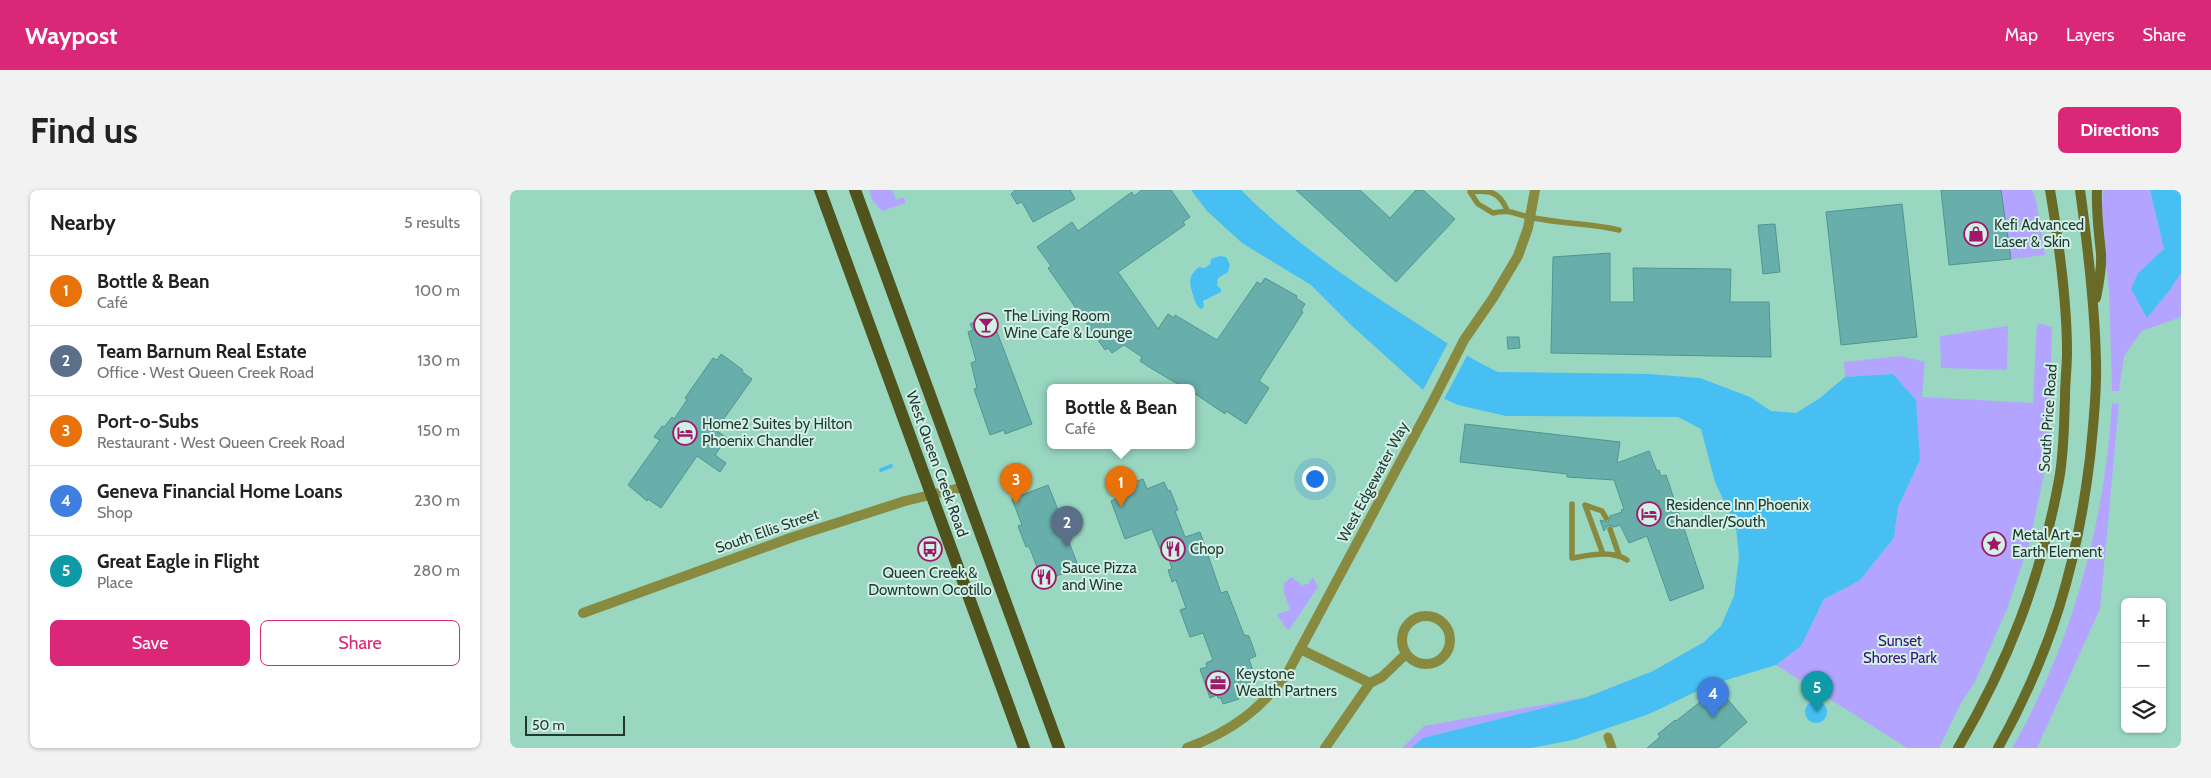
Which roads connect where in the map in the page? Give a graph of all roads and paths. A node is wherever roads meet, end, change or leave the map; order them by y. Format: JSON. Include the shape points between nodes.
{"nodes":[{"id":1,"x":820,"y":190,"type":"edge"},
{"id":2,"x":855,"y":190,"type":"edge"},
{"id":3,"x":1535,"y":190,"type":"edge"},
{"id":4,"x":2050,"y":190,"type":"edge"},
{"id":5,"x":2080,"y":190,"type":"edge"},
{"id":6,"x":2096,"y":190,"type":"edge"},
{"id":7,"x":1507,"y":210,"type":"junction"},
{"id":8,"x":1530,"y":218,"type":"junction"},
{"id":9,"x":1619,"y":230,"type":"dead end"},
{"id":10,"x":2094,"y":311,"type":"junction"},
{"id":11,"x":964,"y":487,"type":"junction"},
{"id":12,"x":930,"y":494,"type":"junction"},
{"id":13,"x":1572,"y":504,"type":"dead end"},
{"id":14,"x":1606,"y":518,"type":"dead end"},
{"id":15,"x":1610,"y":529,"type":"dead end"},
{"id":16,"x":1603,"y":554,"type":"junction"},
{"id":17,"x":1619,"y":555,"type":"junction"},
{"id":18,"x":1628,"y":560,"type":"dead end"},
{"id":19,"x":583,"y":613,"type":"dead end"},
{"id":20,"x":1300,"y":649,"type":"junction"},
{"id":21,"x":1406,"y":654,"type":"junction"},
{"id":22,"x":1370,"y":683,"type":"junction"},
{"id":23,"x":1608,"y":737,"type":"dead end"},
{"id":24,"x":1024,"y":748,"type":"edge"},
{"id":25,"x":1059,"y":748,"type":"edge"},
{"id":26,"x":1187,"y":748,"type":"edge"},
{"id":27,"x":1325,"y":748,"type":"edge"},
{"id":28,"x":1612,"y":748,"type":"edge"},
{"id":29,"x":1958,"y":748,"type":"edge"},
{"id":30,"x":1998,"y":748,"type":"edge"}],
"edges":[{"from":1,"to":12,"type":"main road","name":"West Queen Creek Road"},
{"from":2,"to":11,"type":"main road","name":"West Queen Creek Road"},
{"from":3,"to":8,"type":"street","name":"West Edgewater Way"},
{"from":4,"to":29,"type":"main road","name":"South Price Road","via":[[2064,287],[2067,352],[2059,480],[2044,545],[2011,647]]},
{"from":5,"to":10,"type":"main road"},
{"from":6,"to":10,"type":"main road","via":[[2101,255]]},
{"from":7,"to":7,"type":"lane","via":[[1502,199],[1487,190],[1470,192],[1478,204],[1493,213]]},
{"from":7,"to":8,"type":"lane"},
{"from":8,"to":9,"type":"lane"},
{"from":8,"to":20,"type":"street","name":"West Edgewater Way","via":[[1514,263],[1464,340]]},
{"from":10,"to":30,"type":"main road","via":[[2096,365],[2092,434],[2073,564],[2037,670]]},
{"from":11,"to":12,"type":"street","name":"South Ellis Street"},
{"from":11,"to":25,"type":"main road","name":"West Queen Creek Road"},
{"from":12,"to":19,"type":"street","name":"South Ellis Street","via":[[794,537]]},
{"from":12,"to":24,"type":"main road","name":"West Queen Creek Road"},
{"from":13,"to":16,"type":"lane","via":[[1572,558]]},
{"from":14,"to":16,"type":"lane","via":[[1602,511],[1585,505]]},
{"from":15,"to":17,"type":"lane"},
{"from":16,"to":17,"type":"lane"},
{"from":17,"to":18,"type":"lane"},
{"from":20,"to":22,"type":"street"},
{"from":20,"to":26,"type":"street","name":"West Edgewater Way","via":[[1288,672],[1258,708],[1222,733]]},
{"from":21,"to":21,"type":"street","via":[[1418,663],[1440,660],[1449,647],[1449,632],[1432,617],[1424,616],[1409,623],[1402,638]]},
{"from":21,"to":22,"type":"street","via":[[1382,677]]},
{"from":22,"to":27,"type":"street"},
{"from":23,"to":28,"type":"street"}]}
